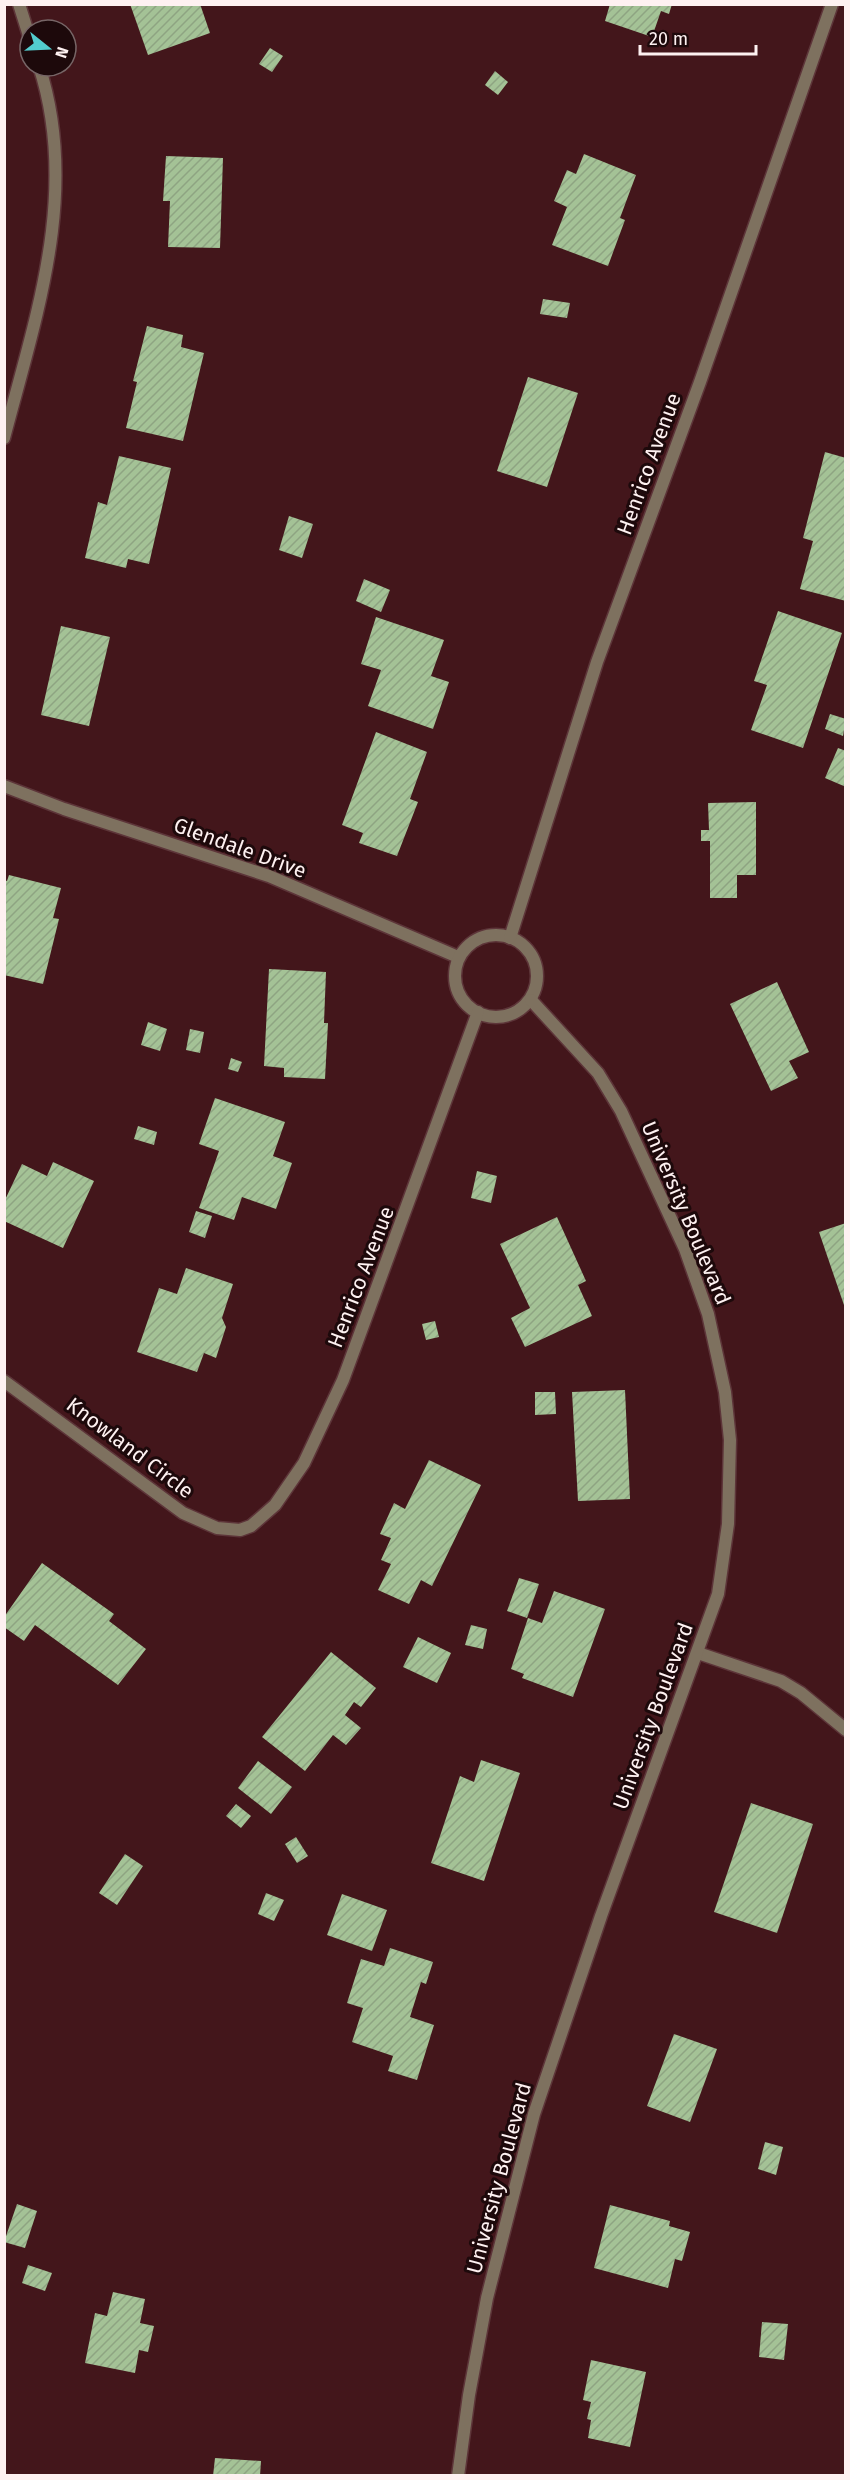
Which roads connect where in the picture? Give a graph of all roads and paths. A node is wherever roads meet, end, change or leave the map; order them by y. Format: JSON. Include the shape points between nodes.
{"nodes":[{"id":1,"x":832,"y":4,"type":"edge"},
{"id":2,"x":42,"y":78,"type":"edge"},
{"id":3,"x":4,"y":438,"type":"edge"},
{"id":4,"x":4,"y":786,"type":"edge"},
{"id":5,"x":510,"y":939,"type":"junction"},
{"id":6,"x":458,"y":957,"type":"junction"},
{"id":7,"x":531,"y":999,"type":"junction"},
{"id":8,"x":478,"y":1012,"type":"junction"},
{"id":9,"x":4,"y":1381,"type":"edge"},
{"id":10,"x":240,"y":1530,"type":"joint"},
{"id":11,"x":698,"y":1653,"type":"junction"},
{"id":12,"x":846,"y":1730,"type":"edge"},
{"id":13,"x":458,"y":2475,"type":"edge"}],
"edges":[{"from":1,"to":5,"type":"street","name":"Henrico Avenue","via":[[597,662]]},
{"from":2,"to":3,"type":"street","via":[[52,114],[57,198],[44,286]]},
{"from":4,"to":6,"type":"street","name":"Glendale Drive","via":[[269,876]]},
{"from":5,"to":6,"type":"street","via":[[497,935],[480,937]]},
{"from":5,"to":7,"type":"street","via":[[528,949],[536,963],[538,982]]},
{"from":6,"to":8,"type":"street","via":[[455,986],[462,999]]},
{"from":7,"to":8,"type":"street","via":[[519,1012],[507,1017]]},
{"from":7,"to":11,"type":"street","name":"University Boulevard","via":[[598,1073],[621,1111],[685,1249],[708,1314],[726,1392],[730,1440],[728,1524],[718,1594]]},
{"from":8,"to":10,"type":"street","name":"Henrico Avenue","via":[[343,1380],[304,1463],[275,1505],[252,1526]]},
{"from":9,"to":10,"type":"street","name":"Knowland Circle","via":[[183,1513],[217,1528]]},
{"from":11,"to":12,"type":"street","via":[[781,1681]]},
{"from":11,"to":13,"type":"street","name":"University Boulevard","via":[[608,1894],[534,2114],[488,2298]]}]}
